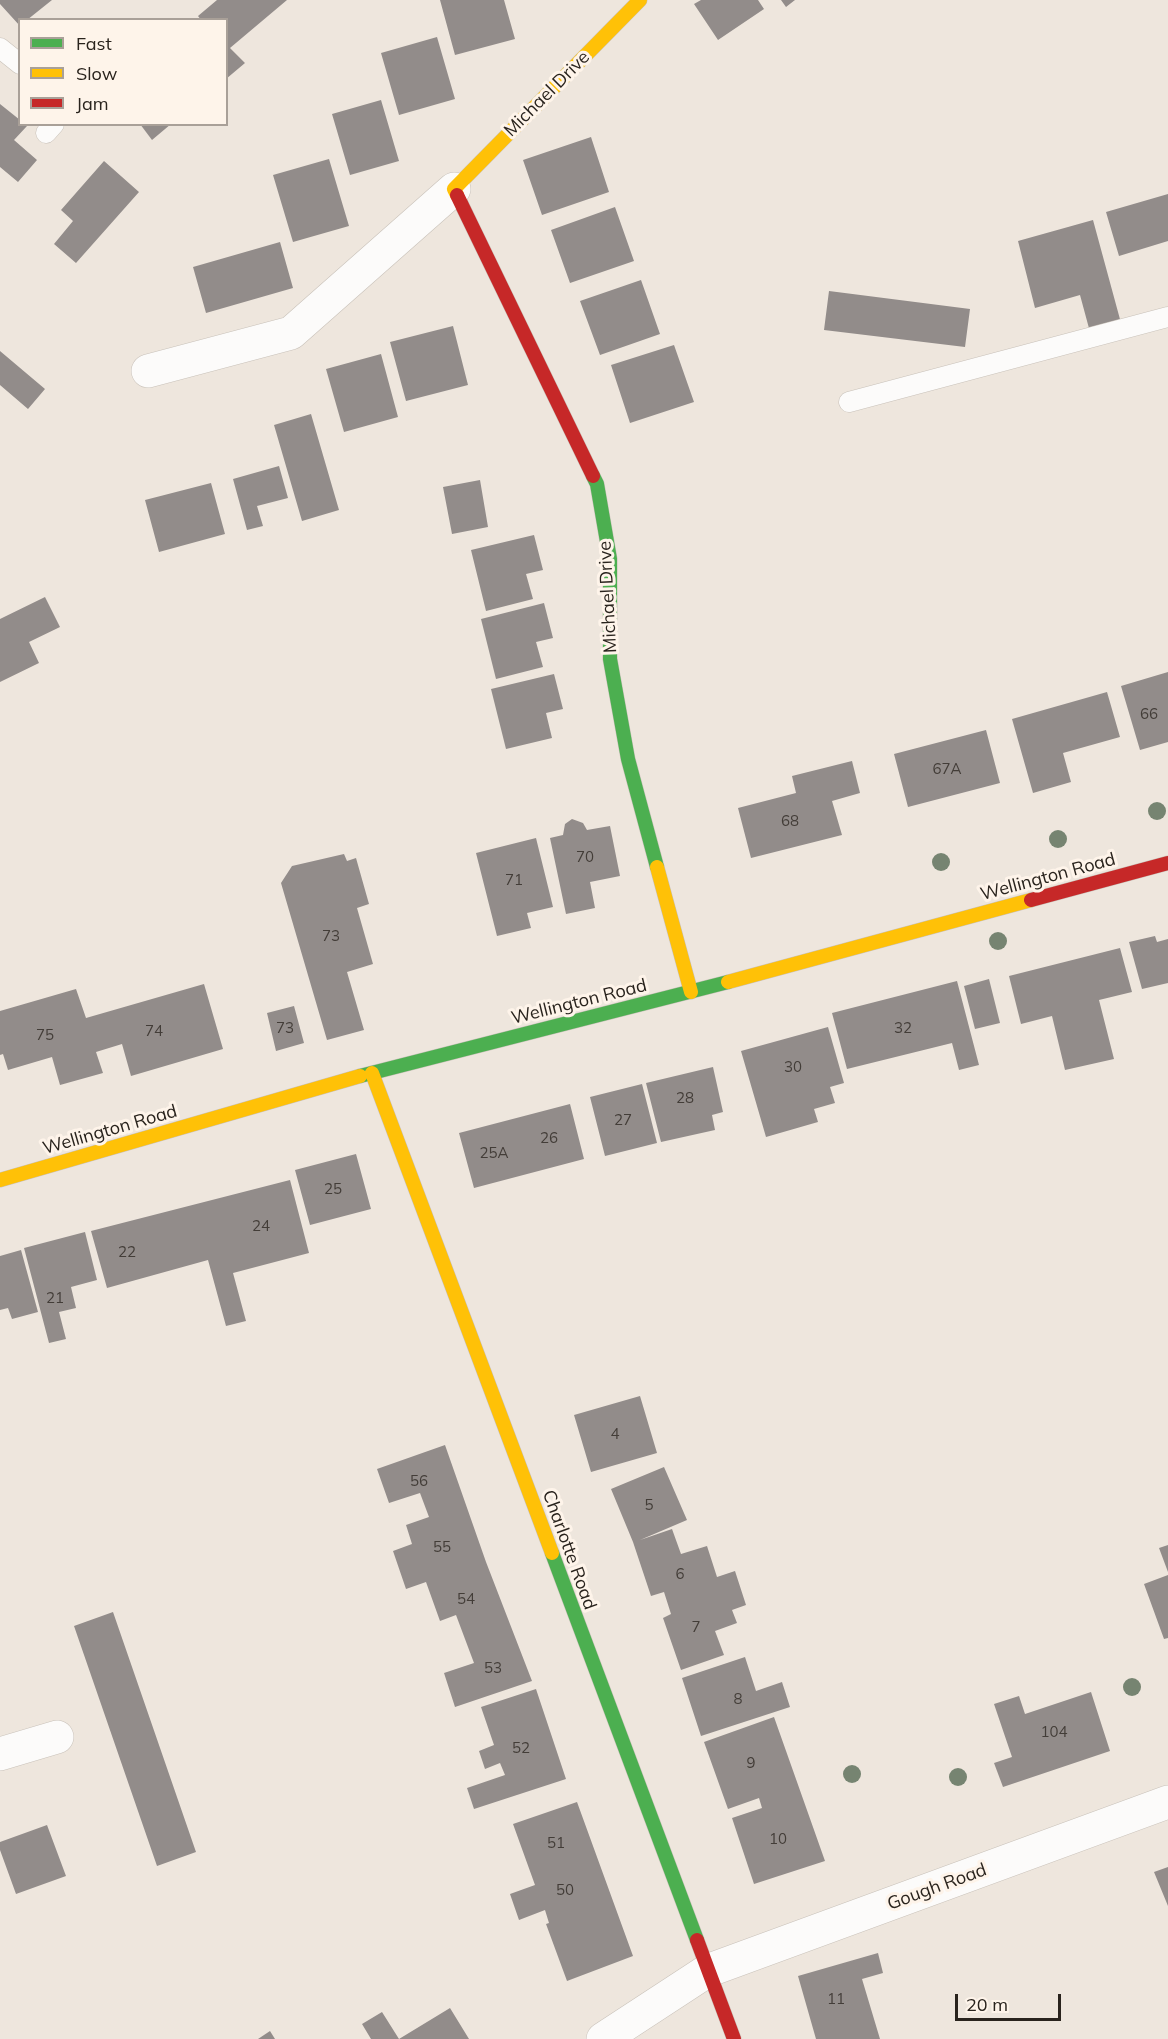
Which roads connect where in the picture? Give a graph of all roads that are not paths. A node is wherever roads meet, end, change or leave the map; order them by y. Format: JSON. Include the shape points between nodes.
{"nodes":[{"id":1,"x":640,"y":0,"type":"edge"},
{"id":2,"x":0,"y":48,"type":"edge"},
{"id":3,"x":18,"y":62,"type":"edge"},
{"id":4,"x":454,"y":189,"type":"junction"},
{"id":5,"x":1168,"y":317,"type":"edge"},
{"id":6,"x":148,"y":371,"type":"dead end"},
{"id":7,"x":849,"y":402,"type":"dead end"},
{"id":8,"x":1168,"y":864,"type":"edge"},
{"id":9,"x":692,"y":992,"type":"junction"},
{"id":10,"x":372,"y":1074,"type":"junction"},
{"id":11,"x":0,"y":1180,"type":"edge"},
{"id":12,"x":57,"y":1737,"type":"dead end"},
{"id":13,"x":0,"y":1754,"type":"edge"},
{"id":14,"x":1168,"y":1802,"type":"edge"},
{"id":15,"x":707,"y":1971,"type":"junction"},
{"id":16,"x":603,"y":2039,"type":"edge"},
{"id":17,"x":734,"y":2039,"type":"edge"}],
"edges":[{"from":1,"to":4,"type":"street","name":"Michael Drive"},
{"from":2,"to":3,"type":"lane"},
{"from":4,"to":6,"type":"street","name":"Michael Drive","via":[[291,333]]},
{"from":4,"to":9,"type":"street","name":"Michael Drive","via":[[597,484],[610,559],[610,659],[628,759]]},
{"from":5,"to":7,"type":"lane"},
{"from":8,"to":9,"type":"street","name":"Wellington Road"},
{"from":9,"to":10,"type":"street","name":"Wellington Road"},
{"from":10,"to":11,"type":"street","name":"Wellington Road"},
{"from":10,"to":15,"type":"street","name":"Charlotte Road"},
{"from":12,"to":13,"type":"street"},
{"from":14,"to":15,"type":"street","name":"Gough Road"},
{"from":15,"to":16,"type":"street","name":"Gough Road"},
{"from":15,"to":17,"type":"street","name":"Charlotte Road"}]}
